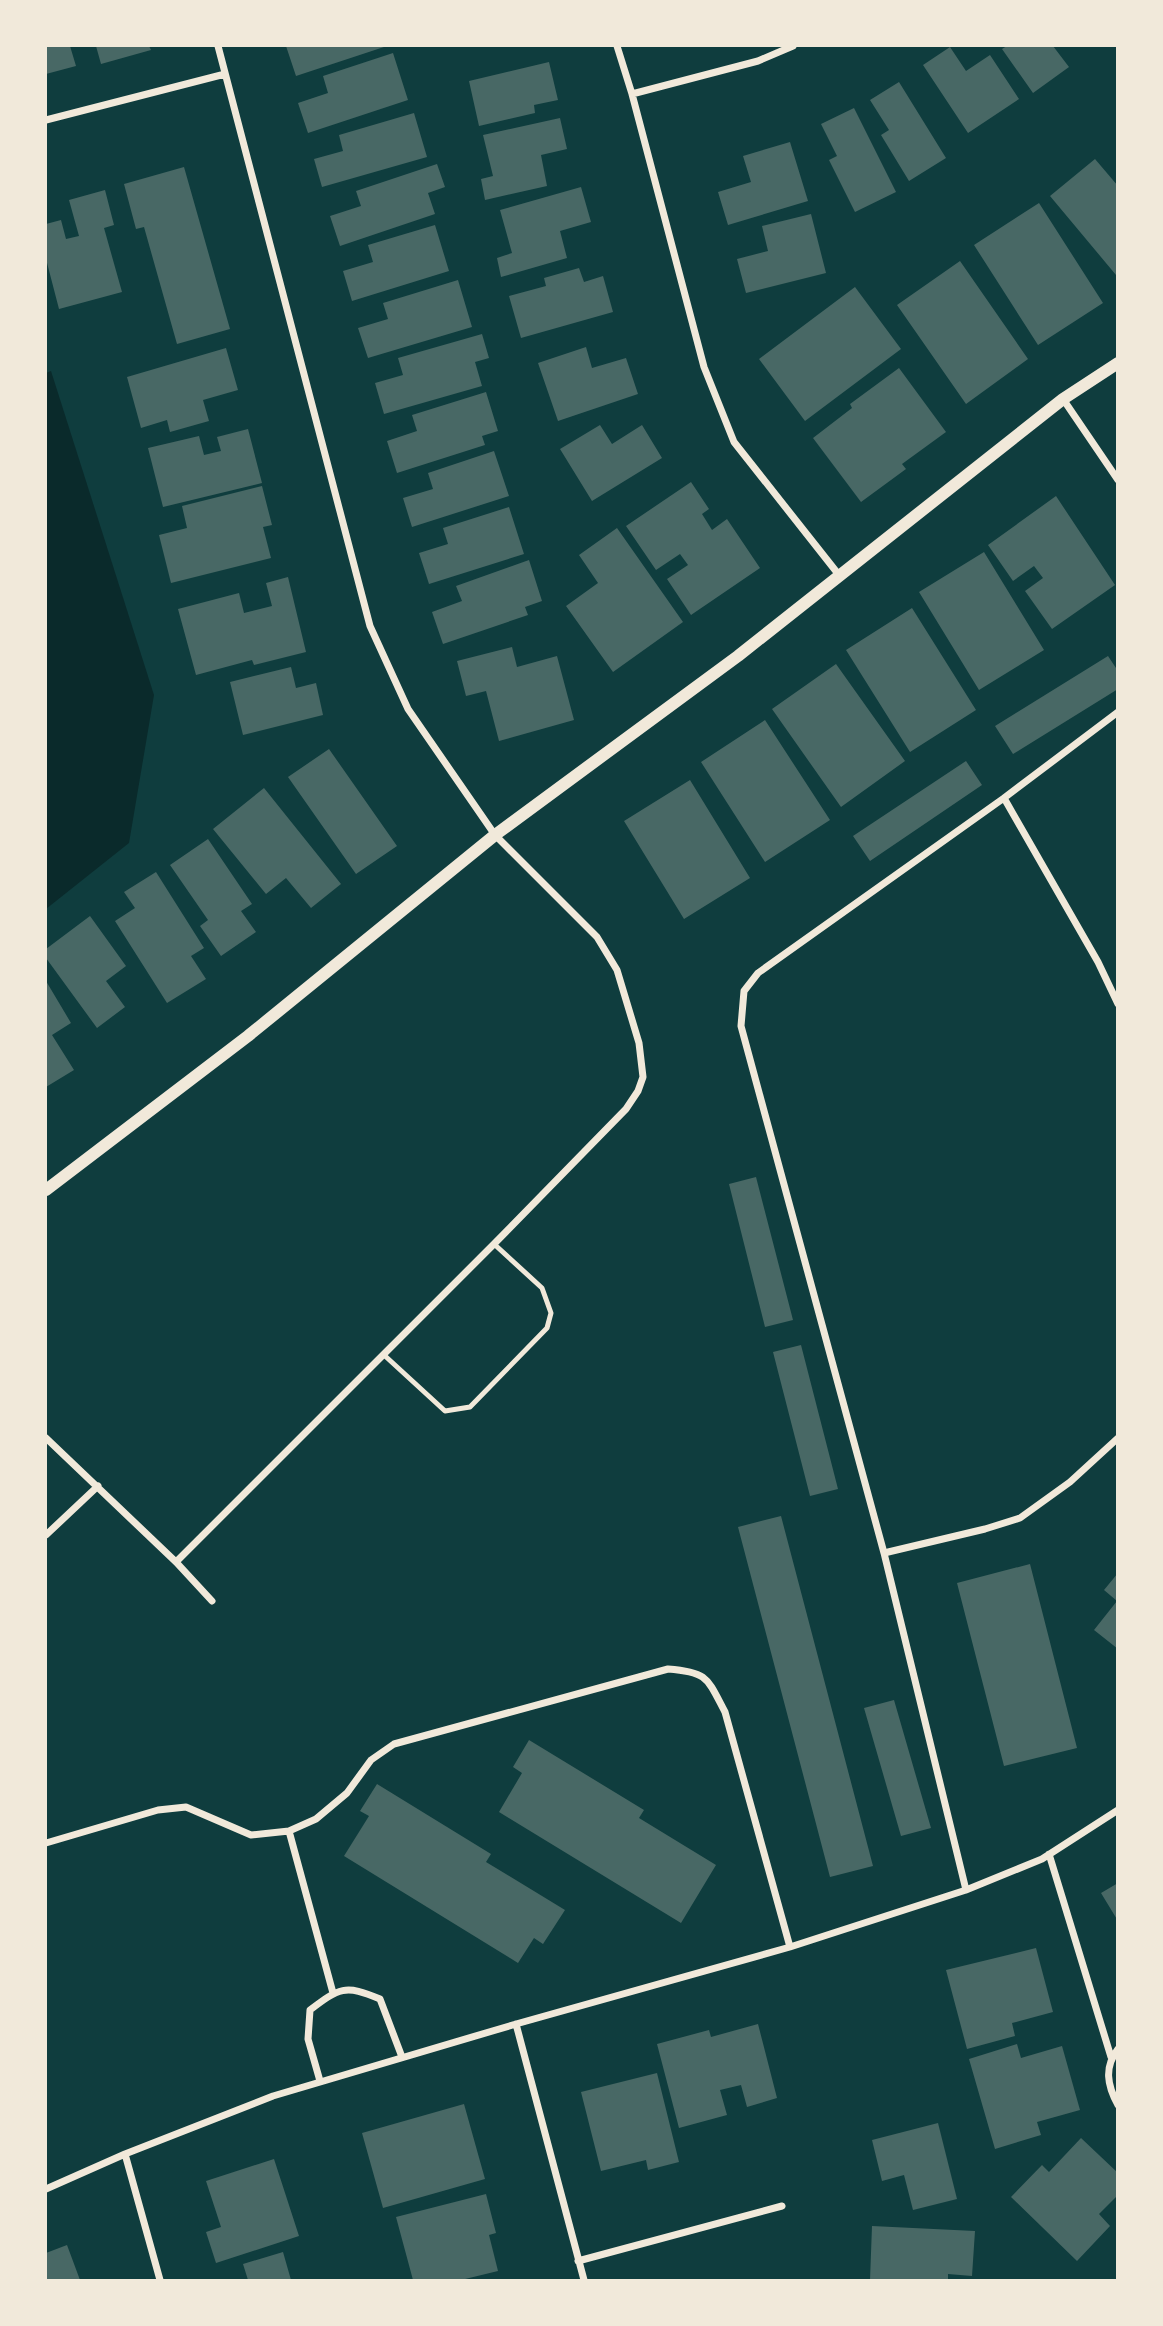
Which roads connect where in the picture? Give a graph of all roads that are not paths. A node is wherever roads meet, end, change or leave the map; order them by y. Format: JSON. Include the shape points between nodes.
{"nodes":[{"id":1,"x":218,"y":46,"type":"edge"},
{"id":2,"x":617,"y":46,"type":"edge"},
{"id":3,"x":793,"y":46,"type":"edge"},
{"id":4,"x":225,"y":74,"type":"junction"},
{"id":5,"x":632,"y":94,"type":"junction"},
{"id":6,"x":46,"y":120,"type":"edge"},
{"id":7,"x":1118,"y":363,"type":"edge"},
{"id":8,"x":1063,"y":399,"type":"junction"},
{"id":9,"x":1118,"y":480,"type":"edge"},
{"id":10,"x":839,"y":575,"type":"junction"},
{"id":11,"x":1118,"y":712,"type":"edge"},
{"id":12,"x":1004,"y":798,"type":"junction"},
{"id":13,"x":495,"y":835,"type":"junction"},
{"id":14,"x":1118,"y":1004,"type":"edge"},
{"id":15,"x":46,"y":1190,"type":"edge"},
{"id":16,"x":494,"y":1244,"type":"junction"},
{"id":17,"x":384,"y":1355,"type":"junction"},
{"id":18,"x":46,"y":1438,"type":"edge"},
{"id":19,"x":1118,"y":1438,"type":"edge"},
{"id":20,"x":98,"y":1486,"type":"junction"},
{"id":21,"x":46,"y":1535,"type":"edge"},
{"id":22,"x":884,"y":1553,"type":"junction"},
{"id":23,"x":176,"y":1562,"type":"junction"},
{"id":24,"x":212,"y":1601,"type":"dead end"},
{"id":25,"x":1118,"y":1810,"type":"edge"},
{"id":26,"x":289,"y":1831,"type":"junction"},
{"id":27,"x":46,"y":1843,"type":"edge"},
{"id":28,"x":1049,"y":1854,"type":"junction"},
{"id":29,"x":966,"y":1890,"type":"junction"},
{"id":30,"x":790,"y":1947,"type":"junction"},
{"id":31,"x":333,"y":1993,"type":"junction"},
{"id":32,"x":516,"y":2024,"type":"junction"},
{"id":33,"x":1118,"y":2049,"type":"edge"},
{"id":34,"x":402,"y":2057,"type":"junction"},
{"id":35,"x":1111,"y":2057,"type":"junction"},
{"id":36,"x":320,"y":2081,"type":"junction"},
{"id":37,"x":1118,"y":2105,"type":"edge"},
{"id":38,"x":125,"y":2154,"type":"junction"},
{"id":39,"x":46,"y":2189,"type":"edge"},
{"id":40,"x":782,"y":2206,"type":"dead end"},
{"id":41,"x":578,"y":2261,"type":"junction"},
{"id":42,"x":160,"y":2280,"type":"edge"},
{"id":43,"x":584,"y":2280,"type":"edge"}],
"edges":[{"from":1,"to":4,"type":"street"},
{"from":2,"to":5,"type":"street"},
{"from":3,"to":5,"type":"street","via":[[758,61]]},
{"from":4,"to":6,"type":"street"},
{"from":4,"to":13,"type":"street","via":[[370,626],[408,709]]},
{"from":5,"to":10,"type":"street","via":[[704,367],[734,442]]},
{"from":7,"to":8,"type":"street"},
{"from":8,"to":9,"type":"street"},
{"from":8,"to":10,"type":"street"},
{"from":10,"to":13,"type":"street"},
{"from":11,"to":12,"type":"street"},
{"from":12,"to":14,"type":"street"},
{"from":12,"to":22,"type":"street","via":[[758,973],[744,991],[741,1026]]},
{"from":13,"to":15,"type":"street","via":[[248,1036]]},
{"from":13,"to":16,"type":"street","via":[[597,937],[617,970],[639,1043],[643,1077],[626,1109]]},
{"from":16,"to":17,"type":"street"},
{"from":16,"to":17,"type":"lane","via":[[542,1288],[551,1313],[547,1328],[480,1397],[470,1407],[445,1411]]},
{"from":17,"to":23,"type":"street"},
{"from":18,"to":20,"type":"street"},
{"from":19,"to":22,"type":"street","via":[[1070,1482],[1020,1518]]},
{"from":20,"to":21,"type":"street"},
{"from":20,"to":23,"type":"street"},
{"from":22,"to":29,"type":"street"},
{"from":23,"to":24,"type":"street"},
{"from":25,"to":28,"type":"street"},
{"from":26,"to":27,"type":"street","via":[[251,1835],[186,1807],[158,1810]]},
{"from":26,"to":30,"type":"street","via":[[316,1819],[347,1793],[371,1760],[394,1744],[668,1669],[694,1671],[709,1680],[725,1712]]},
{"from":26,"to":31,"type":"street"},
{"from":28,"to":29,"type":"street"},
{"from":28,"to":35,"type":"street"},
{"from":29,"to":30,"type":"street"},
{"from":30,"to":32,"type":"street"},
{"from":31,"to":34,"type":"street","via":[[356,1989],[380,2000]]},
{"from":31,"to":36,"type":"street","via":[[310,2010],[308,2039]]},
{"from":32,"to":34,"type":"street"},
{"from":32,"to":41,"type":"street"},
{"from":33,"to":35,"type":"street"},
{"from":34,"to":36,"type":"street"},
{"from":35,"to":37,"type":"street","via":[[1107,2073]]},
{"from":36,"to":38,"type":"street"},
{"from":38,"to":39,"type":"street"},
{"from":38,"to":42,"type":"street"},
{"from":40,"to":41,"type":"street"},
{"from":41,"to":43,"type":"street"}]}
